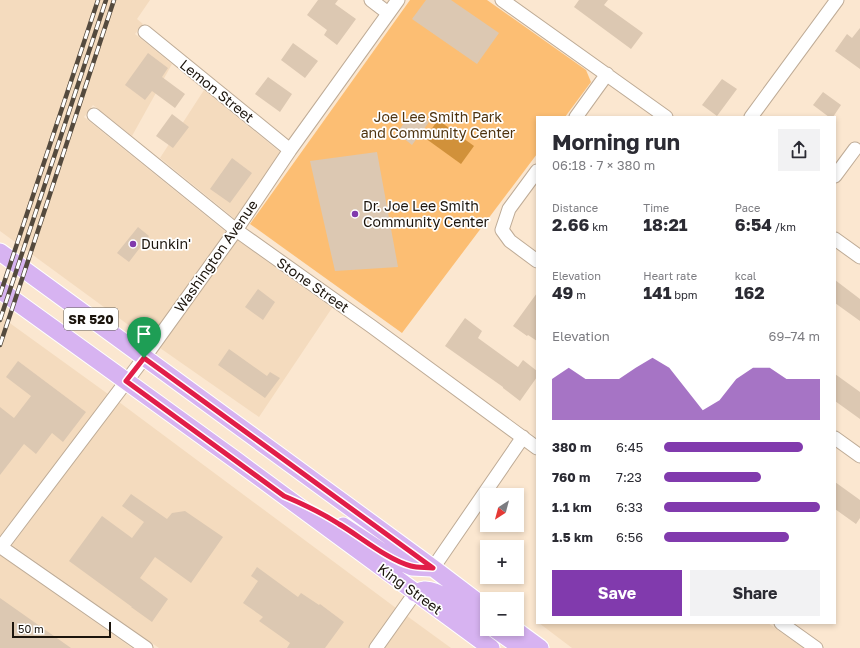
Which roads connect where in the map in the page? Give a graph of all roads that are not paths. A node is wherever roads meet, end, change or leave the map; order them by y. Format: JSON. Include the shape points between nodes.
{"nodes":[{"id":1,"x":371,"y":0,"type":"edge"},
{"id":2,"x":398,"y":0,"type":"edge"},
{"id":3,"x":502,"y":0,"type":"edge"},
{"id":4,"x":837,"y":0,"type":"edge"},
{"id":5,"x":388,"y":13,"type":"junction"},
{"id":6,"x":145,"y":32,"type":"dead end"},
{"id":7,"x":607,"y":74,"type":"junction"},
{"id":8,"x":94,"y":115,"type":"dead end"},
{"id":9,"x":577,"y":116,"type":"edge"},
{"id":10,"x":665,"y":116,"type":"edge"},
{"id":11,"x":752,"y":116,"type":"edge"},
{"id":12,"x":855,"y":149,"type":"dead end"},
{"id":13,"x":290,"y":150,"type":"junction"},
{"id":14,"x":536,"y":172,"type":"edge"},
{"id":15,"x":836,"y":175,"type":"edge"},
{"id":16,"x":236,"y":230,"type":"junction"},
{"id":17,"x":836,"y":240,"type":"edge"},
{"id":18,"x":0,"y":252,"type":"edge"},
{"id":19,"x":860,"y":257,"type":"edge"},
{"id":20,"x":536,"y":260,"type":"edge"},
{"id":21,"x":0,"y":290,"type":"edge"},
{"id":22,"x":144,"y":358,"type":"junction"},
{"id":23,"x":126,"y":381,"type":"junction"},
{"id":24,"x":523,"y":438,"type":"junction"},
{"id":25,"x":836,"y":439,"type":"edge"},
{"id":26,"x":536,"y":447,"type":"edge"},
{"id":27,"x":860,"y":456,"type":"edge"},
{"id":28,"x":284,"y":496,"type":"junction"},
{"id":29,"x":433,"y":568,"type":"junction"},
{"id":30,"x":415,"y":593,"type":"junction"},
{"id":31,"x":480,"y":604,"type":"edge"},
{"id":32,"x":480,"y":619,"type":"edge"},
{"id":33,"x":782,"y":624,"type":"edge"},
{"id":34,"x":505,"y":636,"type":"edge"},
{"id":35,"x":524,"y":636,"type":"edge"},
{"id":36,"x":146,"y":648,"type":"edge"},
{"id":37,"x":376,"y":648,"type":"edge"},
{"id":38,"x":491,"y":648,"type":"edge"},
{"id":39,"x":522,"y":648,"type":"edge"},
{"id":40,"x":540,"y":648,"type":"edge"},
{"id":41,"x":816,"y":648,"type":"edge"}],
"edges":[{"from":1,"to":5,"type":"street"},
{"from":2,"to":5,"type":"street","name":"Washington Avenue"},
{"from":3,"to":7,"type":"street"},
{"from":4,"to":11,"type":"street"},
{"from":5,"to":13,"type":"street","name":"Washington Avenue"},
{"from":6,"to":13,"type":"street","name":"Lemon Street"},
{"from":7,"to":9,"type":"street"},
{"from":7,"to":10,"type":"street"},
{"from":8,"to":16,"type":"street","name":"Stone Street"},
{"from":12,"to":15,"type":"street"},
{"from":13,"to":16,"type":"street","name":"Washington Avenue"},
{"from":14,"to":20,"type":"street","via":[[509,209],[502,230],[510,241]]},
{"from":16,"to":22,"type":"street","name":"Washington Avenue"},
{"from":16,"to":24,"type":"street","name":"Stone Street"},
{"from":17,"to":19,"type":"street"},
{"from":18,"to":22,"type":"main road","number":"SR 520"},
{"from":21,"to":23,"type":"main road","name":"King Street","number":"SR 520"},
{"from":22,"to":23,"type":"street","name":"Washington Avenue"},
{"from":22,"to":29,"type":"main road","number":"SR 520"},
{"from":23,"to":28,"type":"main road","name":"King Street","number":"SR 520"},
{"from":23,"to":36,"type":"street","name":"Washington Avenue","via":[[1,547]]},
{"from":24,"to":26,"type":"street","name":"Stone Street"},
{"from":24,"to":29,"type":"street"},
{"from":25,"to":27,"type":"street"},
{"from":28,"to":29,"type":"main road","via":[[338,523],[398,561],[412,567]]},
{"from":28,"to":30,"type":"main road","name":"King Street","number":"SR 520"},
{"from":29,"to":31,"type":"main road","number":"SR 520"},
{"from":30,"to":32,"type":"main road","via":[[435,591]]},
{"from":30,"to":37,"type":"street"},
{"from":30,"to":38,"type":"main road","name":"King Street","number":"SR 520"},
{"from":33,"to":41,"type":"street"},
{"from":34,"to":39,"type":"main road"},
{"from":35,"to":40,"type":"main road"}]}
